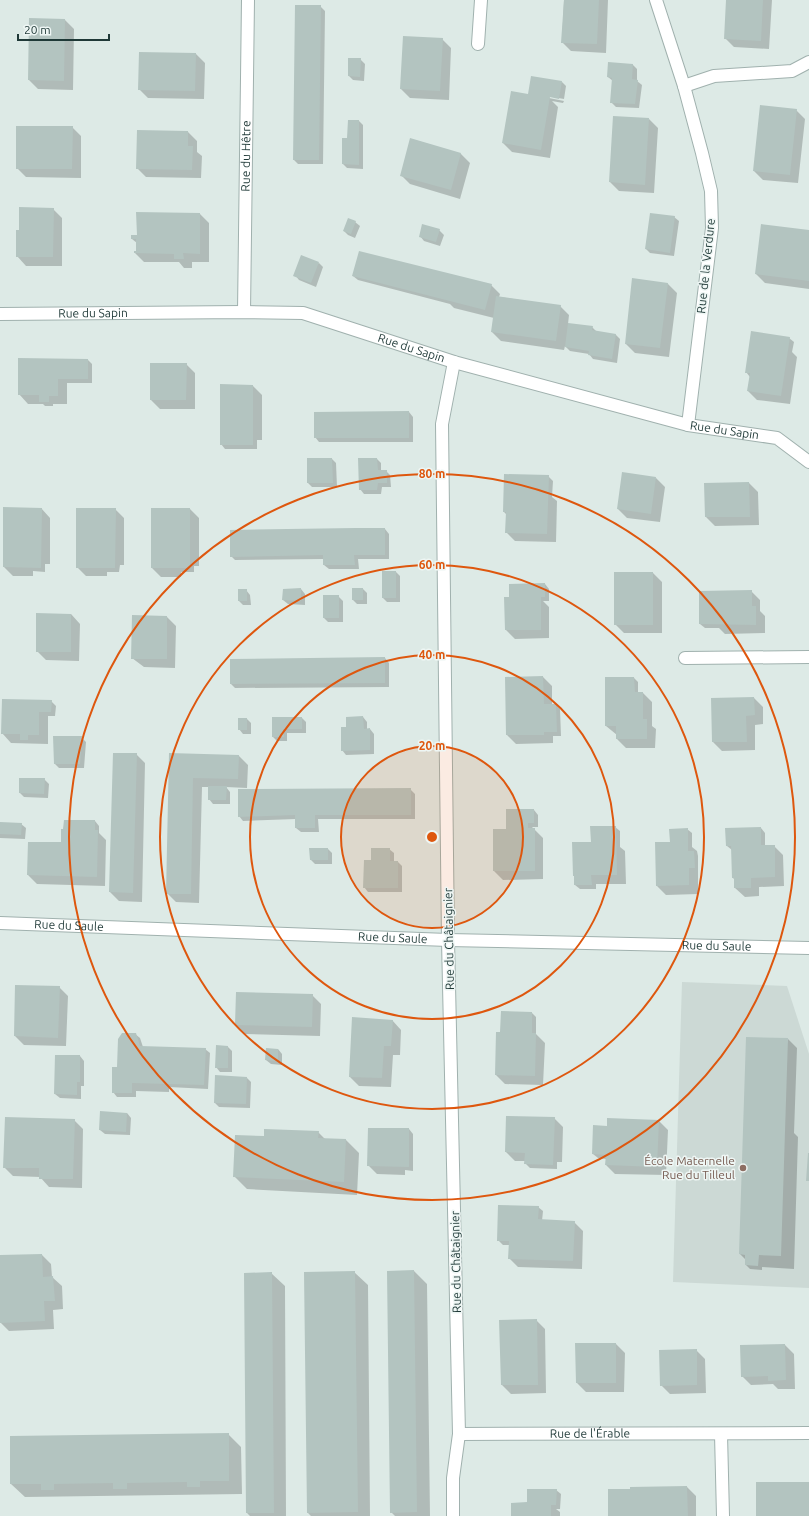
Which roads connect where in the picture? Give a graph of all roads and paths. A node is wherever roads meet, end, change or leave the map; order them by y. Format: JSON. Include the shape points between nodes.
{"nodes":[{"id":1,"x":248,"y":0,"type":"edge"},
{"id":2,"x":482,"y":0,"type":"edge"},
{"id":3,"x":656,"y":0,"type":"edge"},
{"id":4,"x":478,"y":44,"type":"dead end"},
{"id":5,"x":809,"y":62,"type":"edge"},
{"id":6,"x":684,"y":86,"type":"junction"},
{"id":7,"x":244,"y":312,"type":"junction"},
{"id":8,"x":0,"y":314,"type":"edge"},
{"id":9,"x":454,"y":362,"type":"junction"},
{"id":10,"x":688,"y":425,"type":"junction"},
{"id":11,"x":809,"y":462,"type":"edge"},
{"id":12,"x":809,"y":657,"type":"edge"},
{"id":13,"x":685,"y":658,"type":"dead end"},
{"id":14,"x":0,"y":923,"type":"edge"},
{"id":15,"x":448,"y":940,"type":"junction"},
{"id":16,"x":809,"y":948,"type":"edge"},
{"id":17,"x":809,"y":1433,"type":"edge"},
{"id":18,"x":460,"y":1434,"type":"junction"},
{"id":19,"x":721,"y":1434,"type":"junction"},
{"id":20,"x":453,"y":1516,"type":"edge"},
{"id":21,"x":723,"y":1516,"type":"edge"}],
"edges":[{"from":1,"to":7,"type":"street","name":"Rue du Hêtre"},
{"from":2,"to":4,"type":"street"},
{"from":3,"to":6,"type":"street","name":"Rue de la Verdure"},
{"from":5,"to":6,"type":"street","via":[[792,71],[714,76]]},
{"from":6,"to":10,"type":"street","name":"Rue de la Verdure","via":[[711,191],[712,228]]},
{"from":7,"to":8,"type":"street","name":"Rue du Sapin"},
{"from":7,"to":9,"type":"street","name":"Rue du Sapin","via":[[303,313]]},
{"from":9,"to":10,"type":"street","name":"Rue du Sapin"},
{"from":9,"to":15,"type":"street","name":"Rue du Châtaignier","via":[[442,424]]},
{"from":10,"to":11,"type":"street","name":"Rue du Sapin","via":[[777,438]]},
{"from":12,"to":13,"type":"street"},
{"from":14,"to":15,"type":"street","name":"Rue du Saule"},
{"from":15,"to":16,"type":"street","name":"Rue du Saule"},
{"from":15,"to":18,"type":"street","name":"Rue du Châtaignier"},
{"from":17,"to":19,"type":"street","name":"Rue de l'Érable"},
{"from":18,"to":19,"type":"street","name":"Rue de l'Érable"},
{"from":18,"to":20,"type":"street","name":"Rue du Châtaignier","via":[[453,1478]]},
{"from":19,"to":21,"type":"street"}]}
